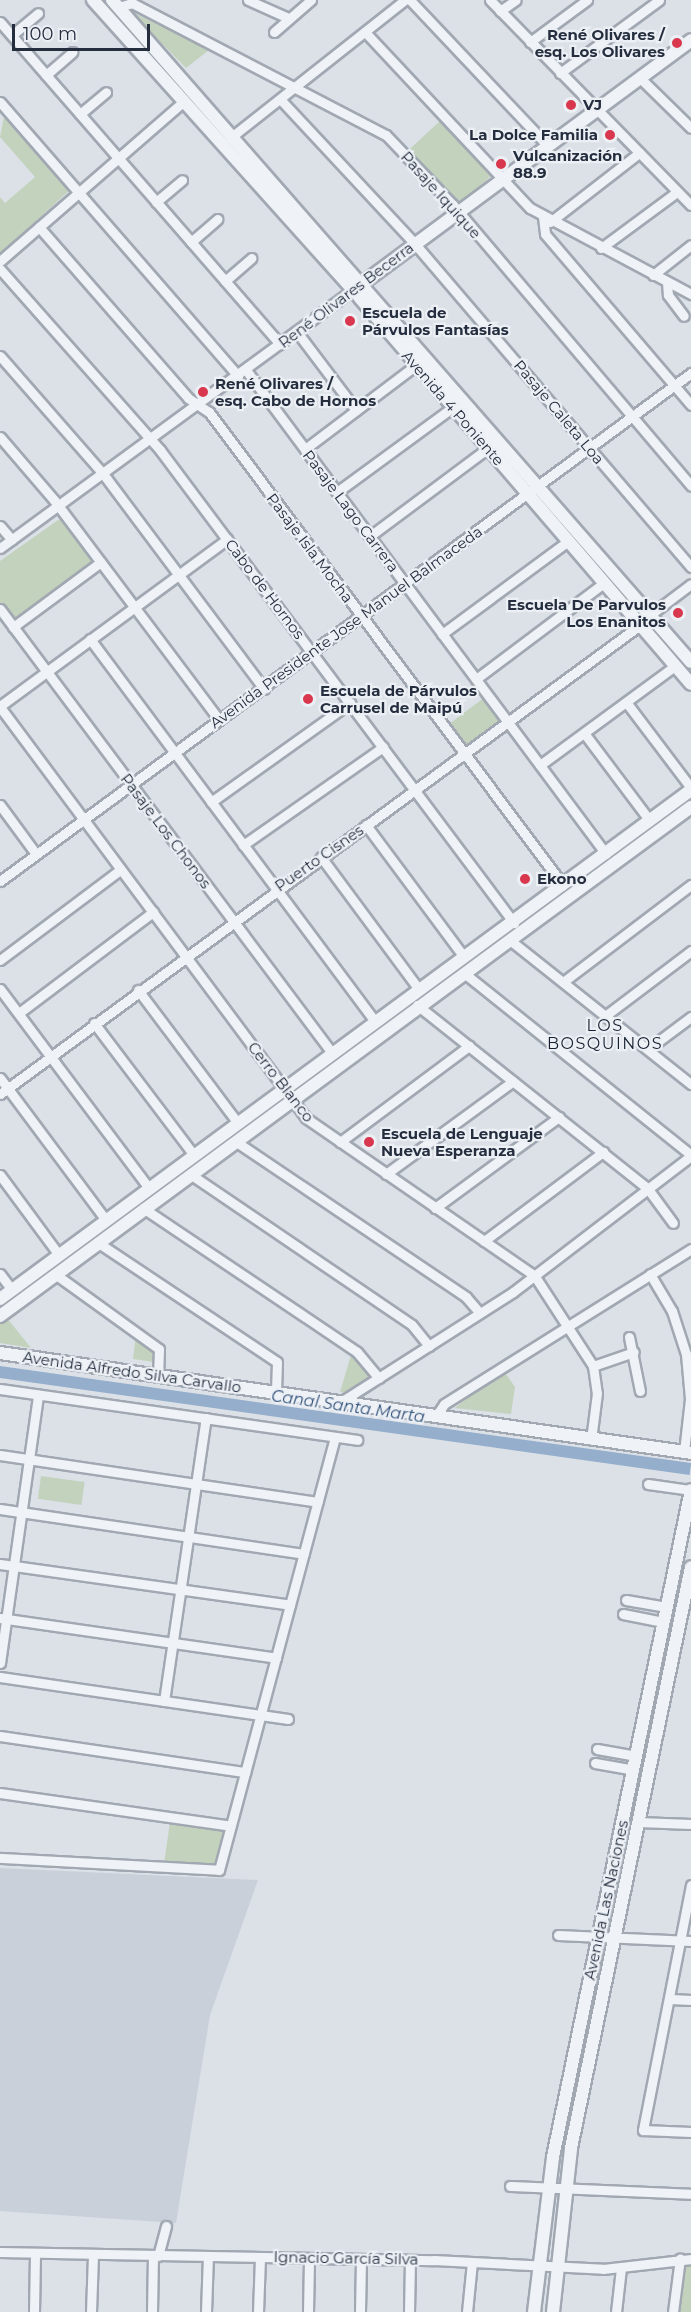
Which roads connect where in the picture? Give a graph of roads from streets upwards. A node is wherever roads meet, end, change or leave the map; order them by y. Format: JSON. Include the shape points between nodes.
{"nodes":[{"id":1,"x":93,"y":0,"type":"edge"},
{"id":2,"x":248,"y":0,"type":"edge"},
{"id":3,"x":311,"y":0,"type":"edge"},
{"id":4,"x":405,"y":0,"type":"edge"},
{"id":5,"x":410,"y":0,"type":"edge"},
{"id":6,"x":490,"y":0,"type":"edge"},
{"id":7,"x":516,"y":0,"type":"edge"},
{"id":8,"x":587,"y":0,"type":"edge"},
{"id":9,"x":659,"y":0,"type":"edge"},
{"id":10,"x":115,"y":4,"type":"edge"},
{"id":11,"x":500,"y":11,"type":"junction"},
{"id":12,"x":38,"y":13,"type":"dead end"},
{"id":13,"x":286,"y":17,"type":"junction"},
{"id":14,"x":0,"y":22,"type":"edge"},
{"id":15,"x":274,"y":32,"type":"dead end"},
{"id":16,"x":366,"y":33,"type":"junction"},
{"id":17,"x":12,"y":35,"type":"junction"},
{"id":18,"x":530,"y":42,"type":"junction"},
{"id":19,"x":689,"y":44,"type":"edge"},
{"id":20,"x":72,"y":52,"type":"dead end"},
{"id":21,"x":560,"y":73,"type":"junction"},
{"id":22,"x":46,"y":75,"type":"junction"},
{"id":23,"x":640,"y":78,"type":"junction"},
{"id":24,"x":295,"y":87,"type":"junction"},
{"id":25,"x":106,"y":92,"type":"dead end"},
{"id":26,"x":280,"y":99,"type":"junction"},
{"id":27,"x":0,"y":102,"type":"edge"},
{"id":28,"x":182,"y":103,"type":"junction"},
{"id":29,"x":595,"y":110,"type":"junction"},
{"id":30,"x":80,"y":114,"type":"junction"},
{"id":31,"x":691,"y":128,"type":"edge"},
{"id":32,"x":230,"y":138,"type":"junction"},
{"id":33,"x":548,"y":146,"type":"junction"},
{"id":34,"x":639,"y":153,"type":"junction"},
{"id":35,"x":118,"y":158,"type":"junction"},
{"id":36,"x":502,"y":179,"type":"junction"},
{"id":37,"x":182,"y":180,"type":"dead end"},
{"id":38,"x":79,"y":192,"type":"junction"},
{"id":39,"x":677,"y":192,"type":"junction"},
{"id":40,"x":156,"y":202,"type":"junction"},
{"id":41,"x":691,"y":206,"type":"edge"},
{"id":42,"x":458,"y":212,"type":"junction"},
{"id":43,"x":217,"y":219,"type":"dead end"},
{"id":44,"x":546,"y":219,"type":"junction"},
{"id":45,"x":39,"y":227,"type":"junction"},
{"id":46,"x":191,"y":242,"type":"junction"},
{"id":47,"x":415,"y":244,"type":"junction"},
{"id":48,"x":691,"y":245,"type":"edge"},
{"id":49,"x":601,"y":248,"type":"junction"},
{"id":50,"x":251,"y":258,"type":"dead end"},
{"id":51,"x":0,"y":261,"type":"edge"},
{"id":52,"x":0,"y":269,"type":"edge"},
{"id":53,"x":652,"y":275,"type":"junction"},
{"id":54,"x":225,"y":281,"type":"junction"},
{"id":55,"x":364,"y":282,"type":"junction"},
{"id":56,"x":667,"y":282,"type":"junction"},
{"id":57,"x":353,"y":290,"type":"junction"},
{"id":58,"x":691,"y":294,"type":"edge"},
{"id":59,"x":684,"y":316,"type":"dead end"},
{"id":60,"x":297,"y":332,"type":"junction"},
{"id":61,"x":280,"y":344,"type":"junction"},
{"id":62,"x":0,"y":356,"type":"edge"},
{"id":63,"x":416,"y":365,"type":"junction"},
{"id":64,"x":242,"y":373,"type":"junction"},
{"id":65,"x":691,"y":373,"type":"edge"},
{"id":66,"x":675,"y":385,"type":"junction"},
{"id":67,"x":198,"y":405,"type":"junction"},
{"id":68,"x":691,"y":405,"type":"edge"},
{"id":69,"x":453,"y":407,"type":"junction"},
{"id":70,"x":356,"y":410,"type":"junction"},
{"id":71,"x":633,"y":417,"type":"junction"},
{"id":72,"x":0,"y":437,"type":"edge"},
{"id":73,"x":151,"y":440,"type":"junction"},
{"id":74,"x":488,"y":448,"type":"junction"},
{"id":75,"x":305,"y":449,"type":"junction"},
{"id":76,"x":590,"y":449,"type":"junction"},
{"id":77,"x":104,"y":475,"type":"junction"},
{"id":78,"x":540,"y":486,"type":"junction"},
{"id":79,"x":691,"y":486,"type":"edge"},
{"id":80,"x":337,"y":492,"type":"junction"},
{"id":81,"x":528,"y":495,"type":"junction"},
{"id":82,"x":60,"y":507,"type":"junction"},
{"id":83,"x":0,"y":526,"type":"edge"},
{"id":84,"x":370,"y":536,"type":"junction"},
{"id":85,"x":227,"y":539,"type":"junction"},
{"id":86,"x":12,"y":540,"type":"junction"},
{"id":87,"x":568,"y":541,"type":"junction"},
{"id":88,"x":0,"y":548,"type":"edge"},
{"id":89,"x":101,"y":562,"type":"junction"},
{"id":90,"x":691,"y":567,"type":"edge"},
{"id":91,"x":178,"y":574,"type":"junction"},
{"id":92,"x":604,"y":583,"type":"junction"},
{"id":93,"x":691,"y":584,"type":"edge"},
{"id":94,"x":406,"y":585,"type":"junction"},
{"id":95,"x":134,"y":607,"type":"junction"},
{"id":96,"x":0,"y":609,"type":"edge"},
{"id":97,"x":650,"y":615,"type":"junction"},
{"id":98,"x":363,"y":618,"type":"junction"},
{"id":99,"x":640,"y":625,"type":"junction"},
{"id":100,"x":13,"y":627,"type":"junction"},
{"id":101,"x":442,"y":634,"type":"junction"},
{"id":102,"x":90,"y":639,"type":"junction"},
{"id":103,"x":313,"y":654,"type":"junction"},
{"id":104,"x":689,"y":655,"type":"edge"},
{"id":105,"x":675,"y":666,"type":"junction"},
{"id":106,"x":47,"y":672,"type":"junction"},
{"id":107,"x":476,"y":679,"type":"junction"},
{"id":108,"x":691,"y":684,"type":"edge"},
{"id":109,"x":264,"y":689,"type":"junction"},
{"id":110,"x":627,"y":702,"type":"junction"},
{"id":111,"x":350,"y":703,"type":"junction"},
{"id":112,"x":0,"y":707,"type":"edge"},
{"id":113,"x":219,"y":720,"type":"junction"},
{"id":114,"x":508,"y":722,"type":"junction"},
{"id":115,"x":584,"y":733,"type":"junction"},
{"id":116,"x":383,"y":747,"type":"junction"},
{"id":117,"x":174,"y":751,"type":"junction"},
{"id":118,"x":465,"y":754,"type":"junction"},
{"id":119,"x":540,"y":765,"type":"junction"},
{"id":120,"x":130,"y":783,"type":"junction"},
{"id":121,"x":691,"y":789,"type":"edge"},
{"id":122,"x":415,"y":790,"type":"junction"},
{"id":123,"x":211,"y":802,"type":"junction"},
{"id":124,"x":0,"y":805,"type":"edge"},
{"id":125,"x":691,"y":807,"type":"edge"},
{"id":126,"x":83,"y":819,"type":"junction"},
{"id":127,"x":650,"y":821,"type":"junction"},
{"id":128,"x":366,"y":825,"type":"junction"},
{"id":129,"x":243,"y":845,"type":"junction"},
{"id":130,"x":36,"y":854,"type":"junction"},
{"id":131,"x":606,"y":854,"type":"junction"},
{"id":132,"x":321,"y":857,"type":"junction"},
{"id":133,"x":121,"y":869,"type":"junction"},
{"id":134,"x":0,"y":881,"type":"edge"},
{"id":135,"x":563,"y":885,"type":"junction"},
{"id":136,"x":691,"y":885,"type":"edge"},
{"id":137,"x":276,"y":888,"type":"junction"},
{"id":138,"x":153,"y":912,"type":"junction"},
{"id":139,"x":233,"y":920,"type":"junction"},
{"id":140,"x":514,"y":923,"type":"junction"},
{"id":141,"x":511,"y":941,"type":"junction"},
{"id":142,"x":691,"y":951,"type":"edge"},
{"id":143,"x":185,"y":955,"type":"junction"},
{"id":144,"x":464,"y":957,"type":"junction"},
{"id":145,"x":0,"y":960,"type":"edge"},
{"id":146,"x":464,"y":973,"type":"junction"},
{"id":147,"x":563,"y":982,"type":"junction"},
{"id":148,"x":0,"y":988,"type":"edge"},
{"id":149,"x":418,"y":988,"type":"junction"},
{"id":150,"x":138,"y":990,"type":"junction"},
{"id":151,"x":417,"y":1005,"type":"junction"},
{"id":152,"x":19,"y":1013,"type":"junction"},
{"id":153,"x":605,"y":1016,"type":"junction"},
{"id":154,"x":691,"y":1017,"type":"edge"},
{"id":155,"x":375,"y":1021,"type":"junction"},
{"id":156,"x":94,"y":1023,"type":"junction"},
{"id":157,"x":469,"y":1046,"type":"junction"},
{"id":158,"x":648,"y":1049,"type":"junction"},
{"id":159,"x":332,"y":1053,"type":"junction"},
{"id":160,"x":51,"y":1056,"type":"junction"},
{"id":161,"x":0,"y":1078,"type":"edge"},
{"id":162,"x":513,"y":1082,"type":"junction"},
{"id":163,"x":691,"y":1083,"type":"edge"},
{"id":164,"x":284,"y":1088,"type":"junction"},
{"id":165,"x":4,"y":1091,"type":"edge"},
{"id":166,"x":291,"y":1100,"type":"junction"},
{"id":167,"x":559,"y":1117,"type":"junction"},
{"id":168,"x":238,"y":1123,"type":"junction"},
{"id":169,"x":235,"y":1141,"type":"junction"},
{"id":170,"x":339,"y":1142,"type":"junction"},
{"id":171,"x":603,"y":1152,"type":"junction"},
{"id":172,"x":194,"y":1155,"type":"junction"},
{"id":173,"x":691,"y":1156,"type":"edge"},
{"id":174,"x":190,"y":1174,"type":"junction"},
{"id":175,"x":386,"y":1174,"type":"junction"},
{"id":176,"x":0,"y":1175,"type":"edge"},
{"id":177,"x":150,"y":1188,"type":"junction"},
{"id":178,"x":648,"y":1189,"type":"junction"},
{"id":179,"x":143,"y":1208,"type":"junction"},
{"id":180,"x":435,"y":1208,"type":"junction"},
{"id":181,"x":106,"y":1220,"type":"junction"},
{"id":182,"x":673,"y":1223,"type":"dead end"},
{"id":183,"x":484,"y":1241,"type":"junction"},
{"id":184,"x":97,"y":1242,"type":"junction"},
{"id":185,"x":691,"y":1249,"type":"edge"},
{"id":186,"x":59,"y":1255,"type":"junction"},
{"id":187,"x":56,"y":1274,"type":"junction"},
{"id":188,"x":650,"y":1274,"type":"junction"},
{"id":189,"x":0,"y":1275,"type":"edge"},
{"id":190,"x":534,"y":1275,"type":"junction"},
{"id":191,"x":12,"y":1290,"type":"junction"},
{"id":192,"x":0,"y":1299,"type":"edge"},
{"id":193,"x":480,"y":1313,"type":"junction"},
{"id":194,"x":0,"y":1316,"type":"edge"},
{"id":195,"x":569,"y":1325,"type":"junction"},
{"id":196,"x":629,"y":1336,"type":"dead end"},
{"id":197,"x":429,"y":1346,"type":"junction"},
{"id":198,"x":634,"y":1352,"type":"junction"},
{"id":199,"x":0,"y":1353,"type":"edge"},
{"id":200,"x":593,"y":1366,"type":"junction"},
{"id":201,"x":158,"y":1376,"type":"junction"},
{"id":202,"x":380,"y":1378,"type":"junction"},
{"id":203,"x":0,"y":1389,"type":"edge"},
{"id":204,"x":640,"y":1391,"type":"dead end"},
{"id":205,"x":276,"y":1394,"type":"junction"},
{"id":206,"x":38,"y":1395,"type":"junction"},
{"id":207,"x":339,"y":1403,"type":"junction"},
{"id":208,"x":436,"y":1416,"type":"junction"},
{"id":209,"x":206,"y":1419,"type":"junction"},
{"id":210,"x":335,"y":1437,"type":"junction"},
{"id":211,"x":357,"y":1440,"type":"dead end"},
{"id":212,"x":591,"y":1440,"type":"junction"},
{"id":213,"x":687,"y":1453,"type":"edge"},
{"id":214,"x":0,"y":1455,"type":"edge"},
{"id":215,"x":29,"y":1459,"type":"junction"},
{"id":216,"x":196,"y":1484,"type":"junction"},
{"id":217,"x":648,"y":1484,"type":"dead end"},
{"id":218,"x":691,"y":1490,"type":"edge"},
{"id":219,"x":318,"y":1502,"type":"junction"},
{"id":220,"x":0,"y":1509,"type":"edge"},
{"id":221,"x":21,"y":1512,"type":"junction"},
{"id":222,"x":189,"y":1537,"type":"junction"},
{"id":223,"x":304,"y":1554,"type":"junction"},
{"id":224,"x":0,"y":1564,"type":"edge"},
{"id":225,"x":14,"y":1566,"type":"junction"},
{"id":226,"x":691,"y":1567,"type":"edge"},
{"id":227,"x":181,"y":1590,"type":"junction"},
{"id":228,"x":626,"y":1600,"type":"dead end"},
{"id":229,"x":290,"y":1605,"type":"junction"},
{"id":230,"x":666,"y":1607,"type":"junction"},
{"id":231,"x":623,"y":1614,"type":"dead end"},
{"id":232,"x":3,"y":1619,"type":"edge"},
{"id":233,"x":663,"y":1622,"type":"junction"},
{"id":234,"x":173,"y":1644,"type":"junction"},
{"id":235,"x":276,"y":1658,"type":"junction"},
{"id":236,"x":0,"y":1663,"type":"edge"},
{"id":237,"x":0,"y":1677,"type":"edge"},
{"id":238,"x":164,"y":1701,"type":"junction"},
{"id":239,"x":260,"y":1715,"type":"junction"},
{"id":240,"x":288,"y":1719,"type":"dead end"},
{"id":241,"x":0,"y":1736,"type":"edge"},
{"id":242,"x":597,"y":1749,"type":"dead end"},
{"id":243,"x":636,"y":1756,"type":"junction"},
{"id":244,"x":595,"y":1763,"type":"dead end"},
{"id":245,"x":633,"y":1770,"type":"junction"},
{"id":246,"x":245,"y":1772,"type":"junction"},
{"id":247,"x":0,"y":1792,"type":"edge"},
{"id":248,"x":638,"y":1822,"type":"junction"},
{"id":249,"x":691,"y":1824,"type":"edge"},
{"id":250,"x":231,"y":1826,"type":"junction"},
{"id":251,"x":0,"y":1858,"type":"edge"},
{"id":252,"x":691,"y":1885,"type":"edge"},
{"id":253,"x":558,"y":1935,"type":"dead end"},
{"id":254,"x":598,"y":1937,"type":"junction"},
{"id":255,"x":614,"y":1938,"type":"junction"},
{"id":256,"x":686,"y":1941,"type":"edge"},
{"id":257,"x":670,"y":1999,"type":"junction"},
{"id":258,"x":691,"y":2000,"type":"edge"},
{"id":259,"x":691,"y":2132,"type":"edge"},
{"id":260,"x":510,"y":2186,"type":"dead end"},
{"id":261,"x":548,"y":2187,"type":"junction"},
{"id":262,"x":565,"y":2188,"type":"junction"},
{"id":263,"x":691,"y":2194,"type":"edge"},
{"id":264,"x":166,"y":2226,"type":"dead end"},
{"id":265,"x":0,"y":2252,"type":"edge"},
{"id":266,"x":35,"y":2253,"type":"junction"},
{"id":267,"x":93,"y":2254,"type":"junction"},
{"id":268,"x":156,"y":2256,"type":"junction"},
{"id":269,"x":208,"y":2256,"type":"junction"},
{"id":270,"x":260,"y":2257,"type":"junction"},
{"id":271,"x":309,"y":2258,"type":"junction"},
{"id":272,"x":680,"y":2258,"type":"junction"},
{"id":273,"x":361,"y":2259,"type":"junction"},
{"id":274,"x":691,"y":2259,"type":"edge"},
{"id":275,"x":410,"y":2260,"type":"junction"},
{"id":276,"x":472,"y":2262,"type":"junction"},
{"id":277,"x":539,"y":2268,"type":"junction"},
{"id":278,"x":558,"y":2268,"type":"junction"},
{"id":279,"x":621,"y":2268,"type":"junction"},
{"id":280,"x":34,"y":2312,"type":"edge"},
{"id":281,"x":91,"y":2312,"type":"edge"},
{"id":282,"x":152,"y":2312,"type":"edge"},
{"id":283,"x":206,"y":2312,"type":"edge"},
{"id":284,"x":258,"y":2312,"type":"edge"},
{"id":285,"x":308,"y":2312,"type":"edge"},
{"id":286,"x":360,"y":2312,"type":"edge"},
{"id":287,"x":409,"y":2312,"type":"edge"},
{"id":288,"x":467,"y":2312,"type":"edge"},
{"id":289,"x":534,"y":2312,"type":"edge"},
{"id":290,"x":553,"y":2312,"type":"edge"},
{"id":291,"x":616,"y":2312,"type":"edge"},
{"id":292,"x":674,"y":2312,"type":"edge"}],
"edges":[{"from":1,"to":28,"type":"street","name":"Avenida 4 Poniente"},
{"from":2,"to":13,"type":"street"},
{"from":3,"to":13,"type":"street"},
{"from":4,"to":16,"type":"street"},
{"from":5,"to":33,"type":"street"},
{"from":6,"to":11,"type":"street"},
{"from":7,"to":11,"type":"street"},
{"from":8,"to":18,"type":"street"},
{"from":9,"to":21,"type":"street"},
{"from":10,"to":24,"type":"street","name":"Pasaje Iquique","via":[[132,3]]},
{"from":10,"to":32,"type":"street","name":"Avenida 4 Poniente"},
{"from":11,"to":18,"type":"street"},
{"from":12,"to":17,"type":"street"},
{"from":13,"to":15,"type":"street"},
{"from":14,"to":17,"type":"street"},
{"from":16,"to":24,"type":"street"},
{"from":16,"to":36,"type":"street"},
{"from":17,"to":22,"type":"street"},
{"from":18,"to":21,"type":"street"},
{"from":19,"to":23,"type":"street","name":"René Olivares Becerra"},
{"from":20,"to":22,"type":"street"},
{"from":21,"to":29,"type":"street"},
{"from":22,"to":30,"type":"street"},
{"from":23,"to":29,"type":"street","name":"René Olivares Becerra"},
{"from":23,"to":31,"type":"street"},
{"from":24,"to":26,"type":"street"},
{"from":24,"to":42,"type":"street","name":"Pasaje Iquique","via":[[383,132]]},
{"from":25,"to":30,"type":"street"},
{"from":26,"to":32,"type":"street"},
{"from":26,"to":47,"type":"street","name":"Pasaje Caleta Loa"},
{"from":27,"to":38,"type":"street","name":"Pasaje Lago Carrera"},
{"from":28,"to":35,"type":"street"},
{"from":28,"to":57,"type":"street","name":"Avenida 4 Poniente"},
{"from":29,"to":33,"type":"street","name":"René Olivares Becerra"},
{"from":29,"to":34,"type":"street"},
{"from":30,"to":35,"type":"street"},
{"from":32,"to":55,"type":"street","name":"Avenida 4 Poniente"},
{"from":33,"to":36,"type":"street","name":"René Olivares Becerra"},
{"from":34,"to":39,"type":"street"},
{"from":34,"to":44,"type":"street"},
{"from":35,"to":38,"type":"street"},
{"from":35,"to":40,"type":"street"},
{"from":36,"to":42,"type":"street","name":"René Olivares Becerra"},
{"from":36,"to":44,"type":"street"},
{"from":37,"to":40,"type":"street"},
{"from":38,"to":45,"type":"street"},
{"from":38,"to":64,"type":"street","name":"Pasaje Lago Carrera"},
{"from":39,"to":41,"type":"street"},
{"from":39,"to":49,"type":"street"},
{"from":40,"to":46,"type":"street"},
{"from":42,"to":47,"type":"street","name":"René Olivares Becerra"},
{"from":42,"to":71,"type":"street","name":"Pasaje Iquique"},
{"from":43,"to":46,"type":"street"},
{"from":44,"to":49,"type":"street"},
{"from":44,"to":66,"type":"street","via":[[545,234]]},
{"from":45,"to":51,"type":"street"},
{"from":45,"to":67,"type":"street","name":"Pasaje Isla Mocha"},
{"from":46,"to":54,"type":"street"},
{"from":47,"to":55,"type":"street","name":"René Olivares Becerra"},
{"from":47,"to":76,"type":"street","name":"Pasaje Caleta Loa"},
{"from":48,"to":53,"type":"street"},
{"from":49,"to":53,"type":"street"},
{"from":50,"to":54,"type":"street"},
{"from":52,"to":73,"type":"street","name":"Cabo de Hornos"},
{"from":53,"to":56,"type":"street"},
{"from":54,"to":61,"type":"street"},
{"from":55,"to":57,"type":"street","name":"René Olivares Becerra"},
{"from":55,"to":78,"type":"street","name":"Avenida 4 Poniente"},
{"from":56,"to":58,"type":"street"},
{"from":56,"to":59,"type":"street","via":[[668,295]]},
{"from":57,"to":60,"type":"street","name":"René Olivares Becerra"},
{"from":57,"to":63,"type":"street","name":"Avenida 4 Poniente"},
{"from":60,"to":61,"type":"street","name":"René Olivares Becerra"},
{"from":60,"to":70,"type":"street"},
{"from":61,"to":64,"type":"street","name":"René Olivares Becerra"},
{"from":62,"to":77,"type":"street"},
{"from":63,"to":69,"type":"street","name":"Avenida 4 Poniente"},
{"from":63,"to":70,"type":"street"},
{"from":64,"to":67,"type":"street","name":"René Olivares Becerra"},
{"from":64,"to":75,"type":"street","name":"Pasaje Lago Carrera"},
{"from":65,"to":66,"type":"street","name":"Avenida Presidente Jose Manuel Balmaceda"},
{"from":66,"to":68,"type":"street"},
{"from":66,"to":71,"type":"street","name":"Avenida Presidente Jose Manuel Balmaceda"},
{"from":67,"to":73,"type":"street","name":"René Olivares Becerra"},
{"from":67,"to":98,"type":"street","name":"Pasaje Isla Mocha"},
{"from":69,"to":74,"type":"street","name":"Avenida 4 Poniente"},
{"from":69,"to":80,"type":"street"},
{"from":70,"to":75,"type":"street"},
{"from":71,"to":76,"type":"street","name":"Avenida Presidente Jose Manuel Balmaceda"},
{"from":71,"to":79,"type":"street","name":"Pasaje Iquique"},
{"from":72,"to":82,"type":"street"},
{"from":73,"to":77,"type":"street","name":"René Olivares Becerra"},
{"from":73,"to":85,"type":"street","name":"Cabo de Hornos"},
{"from":74,"to":81,"type":"street","name":"Avenida 4 Poniente"},
{"from":74,"to":84,"type":"street"},
{"from":75,"to":80,"type":"street","name":"Pasaje Lago Carrera"},
{"from":76,"to":78,"type":"street","name":"Avenida Presidente Jose Manuel Balmaceda"},
{"from":76,"to":90,"type":"street","name":"Pasaje Caleta Loa"},
{"from":77,"to":82,"type":"street","name":"René Olivares Becerra"},
{"from":77,"to":91,"type":"street"},
{"from":78,"to":81,"type":"street","name":"Avenida Presidente Jose Manuel Balmaceda"},
{"from":78,"to":97,"type":"street","name":"Avenida 4 Poniente"},
{"from":80,"to":84,"type":"street","name":"Pasaje Lago Carrera"},
{"from":81,"to":87,"type":"street","name":"Avenida 4 Poniente"},
{"from":81,"to":94,"type":"street","name":"Avenida Presidente Jose Manuel Balmaceda"},
{"from":82,"to":86,"type":"street","name":"René Olivares Becerra"},
{"from":82,"to":89,"type":"street"},
{"from":83,"to":86,"type":"street"},
{"from":84,"to":94,"type":"street","name":"Pasaje Lago Carrera"},
{"from":85,"to":91,"type":"street"},
{"from":85,"to":103,"type":"street","name":"Cabo de Hornos"},
{"from":86,"to":88,"type":"street","name":"René Olivares Becerra"},
{"from":87,"to":92,"type":"street","name":"Avenida 4 Poniente"},
{"from":87,"to":101,"type":"street"},
{"from":89,"to":95,"type":"street"},
{"from":89,"to":100,"type":"street"},
{"from":91,"to":95,"type":"street"},
{"from":91,"to":109,"type":"street"},
{"from":92,"to":99,"type":"street","name":"Avenida 4 Poniente"},
{"from":92,"to":107,"type":"street"},
{"from":93,"to":97,"type":"street"},
{"from":94,"to":98,"type":"street","name":"Avenida Presidente Jose Manuel Balmaceda"},
{"from":94,"to":101,"type":"street","name":"Pasaje Lago Carrera"},
{"from":95,"to":102,"type":"street"},
{"from":95,"to":113,"type":"street"},
{"from":96,"to":100,"type":"street","name":"Pasaje Los Chonos"},
{"from":97,"to":104,"type":"street","name":"Avenida 4 Poniente"},
{"from":98,"to":103,"type":"street","name":"Avenida Presidente Jose Manuel Balmaceda"},
{"from":98,"to":118,"type":"street","name":"Pasaje Isla Mocha"},
{"from":99,"to":105,"type":"street","name":"Avenida 4 Poniente"},
{"from":99,"to":114,"type":"street","name":"Puerto Cisnes"},
{"from":100,"to":106,"type":"street","name":"Pasaje Los Chonos"},
{"from":101,"to":107,"type":"street","name":"Pasaje Lago Carrera"},
{"from":102,"to":106,"type":"street"},
{"from":102,"to":117,"type":"street"},
{"from":103,"to":109,"type":"street","name":"Avenida Presidente Jose Manuel Balmaceda"},
{"from":103,"to":111,"type":"street","name":"Cabo de Hornos"},
{"from":105,"to":108,"type":"street","name":"Avenida 4 Poniente"},
{"from":105,"to":110,"type":"street"},
{"from":106,"to":112,"type":"street"},
{"from":106,"to":120,"type":"street","name":"Pasaje Los Chonos"},
{"from":107,"to":114,"type":"street","name":"Pasaje Lago Carrera"},
{"from":109,"to":113,"type":"street","name":"Avenida Presidente Jose Manuel Balmaceda"},
{"from":110,"to":115,"type":"street"},
{"from":110,"to":121,"type":"street"},
{"from":111,"to":116,"type":"street","name":"Cabo de Hornos"},
{"from":111,"to":123,"type":"street"},
{"from":112,"to":126,"type":"street","name":"Cerro Blanco"},
{"from":113,"to":117,"type":"street","name":"Avenida Presidente Jose Manuel Balmaceda"},
{"from":114,"to":118,"type":"street","name":"Puerto Cisnes"},
{"from":114,"to":119,"type":"street","name":"Pasaje Lago Carrera"},
{"from":115,"to":119,"type":"street"},
{"from":115,"to":127,"type":"street"},
{"from":116,"to":122,"type":"street","name":"Cabo de Hornos"},
{"from":116,"to":129,"type":"street"},
{"from":117,"to":120,"type":"street","name":"Avenida Presidente Jose Manuel Balmaceda"},
{"from":117,"to":123,"type":"street"},
{"from":118,"to":122,"type":"street","name":"Puerto Cisnes"},
{"from":118,"to":135,"type":"street","name":"Pasaje Isla Mocha"},
{"from":119,"to":131,"type":"street","name":"Pasaje Lago Carrera"},
{"from":120,"to":126,"type":"street","name":"Avenida Presidente Jose Manuel Balmaceda"},
{"from":120,"to":139,"type":"street","name":"Pasaje Los Chonos"},
{"from":121,"to":127,"type":"street"},
{"from":122,"to":128,"type":"street","name":"Puerto Cisnes"},
{"from":122,"to":140,"type":"street","name":"Cabo de Hornos"},
{"from":123,"to":129,"type":"street"},
{"from":124,"to":130,"type":"street"},
{"from":125,"to":141,"type":"street"},
{"from":126,"to":130,"type":"street","name":"Avenida Presidente Jose Manuel Balmaceda"},
{"from":126,"to":133,"type":"street","name":"Cerro Blanco"},
{"from":127,"to":131,"type":"street"},
{"from":128,"to":132,"type":"street","name":"Puerto Cisnes"},
{"from":128,"to":144,"type":"street"},
{"from":129,"to":137,"type":"street"},
{"from":130,"to":134,"type":"street","name":"Avenida Presidente Jose Manuel Balmaceda"},
{"from":131,"to":135,"type":"street"},
{"from":132,"to":137,"type":"street","name":"Puerto Cisnes"},
{"from":132,"to":149,"type":"street"},
{"from":133,"to":138,"type":"street","name":"Cerro Blanco"},
{"from":133,"to":145,"type":"street"},
{"from":135,"to":140,"type":"street"},
{"from":136,"to":147,"type":"street"},
{"from":137,"to":139,"type":"street","name":"Puerto Cisnes"},
{"from":137,"to":155,"type":"street"},
{"from":138,"to":143,"type":"street","name":"Cerro Blanco"},
{"from":138,"to":152,"type":"street"},
{"from":139,"to":143,"type":"street","name":"Puerto Cisnes"},
{"from":139,"to":159,"type":"street","name":"Pasaje Los Chonos"},
{"from":140,"to":144,"type":"street"},
{"from":141,"to":146,"type":"street"},
{"from":141,"to":147,"type":"street"},
{"from":142,"to":153,"type":"street"},
{"from":143,"to":150,"type":"street","name":"Puerto Cisnes"},
{"from":143,"to":164,"type":"street","name":"Cerro Blanco"},
{"from":144,"to":149,"type":"street"},
{"from":146,"to":151,"type":"street"},
{"from":146,"to":173,"type":"street"},
{"from":147,"to":153,"type":"street"},
{"from":148,"to":152,"type":"street"},
{"from":149,"to":155,"type":"street"},
{"from":150,"to":156,"type":"street","name":"Puerto Cisnes"},
{"from":150,"to":168,"type":"street"},
{"from":151,"to":157,"type":"street"},
{"from":151,"to":166,"type":"street"},
{"from":152,"to":160,"type":"street"},
{"from":153,"to":158,"type":"street"},
{"from":154,"to":158,"type":"street"},
{"from":155,"to":159,"type":"street"},
{"from":156,"to":160,"type":"street","name":"Puerto Cisnes"},
{"from":156,"to":172,"type":"street"},
{"from":157,"to":162,"type":"street"},
{"from":157,"to":170,"type":"street"},
{"from":158,"to":163,"type":"street"},
{"from":159,"to":164,"type":"street"},
{"from":160,"to":165,"type":"street","name":"Puerto Cisnes"},
{"from":160,"to":177,"type":"street"},
{"from":161,"to":165,"type":"street"},
{"from":162,"to":167,"type":"street"},
{"from":162,"to":175,"type":"street"},
{"from":164,"to":166,"type":"street","name":"Cerro Blanco"},
{"from":164,"to":168,"type":"street"},
{"from":165,"to":181,"type":"street"},
{"from":166,"to":169,"type":"street"},
{"from":166,"to":170,"type":"street","name":"Cerro Blanco","via":[[308,1120]]},
{"from":167,"to":171,"type":"street"},
{"from":167,"to":180,"type":"street"},
{"from":168,"to":172,"type":"street"},
{"from":169,"to":174,"type":"street"},
{"from":169,"to":193,"type":"street","via":[[466,1297]]},
{"from":170,"to":175,"type":"street","name":"Cerro Blanco"},
{"from":171,"to":178,"type":"street"},
{"from":171,"to":183,"type":"street"},
{"from":172,"to":177,"type":"street"},
{"from":173,"to":178,"type":"street"},
{"from":174,"to":179,"type":"street"},
{"from":174,"to":197,"type":"street","via":[[412,1325]]},
{"from":175,"to":180,"type":"street","name":"Cerro Blanco"},
{"from":176,"to":186,"type":"street"},
{"from":177,"to":181,"type":"street"},
{"from":178,"to":182,"type":"street"},
{"from":178,"to":190,"type":"street"},
{"from":179,"to":184,"type":"street"},
{"from":179,"to":202,"type":"street","via":[[357,1352]]},
{"from":180,"to":183,"type":"street","name":"Cerro Blanco"},
{"from":181,"to":186,"type":"street"},
{"from":183,"to":190,"type":"street","name":"Cerro Blanco"},
{"from":184,"to":187,"type":"street"},
{"from":184,"to":205,"type":"street","via":[[277,1362]]},
{"from":185,"to":188,"type":"street"},
{"from":186,"to":191,"type":"street"},
{"from":187,"to":194,"type":"street"},
{"from":187,"to":201,"type":"street","via":[[157,1348]]},
{"from":188,"to":195,"type":"street"},
{"from":188,"to":213,"type":"street","via":[[672,1311],[686,1354],[690,1400]]},
{"from":189,"to":191,"type":"street"},
{"from":190,"to":193,"type":"street"},
{"from":190,"to":195,"type":"street","name":"Cerro Blanco"},
{"from":191,"to":192,"type":"street"},
{"from":193,"to":197,"type":"street"},
{"from":195,"to":200,"type":"street","name":"Cerro Blanco"},
{"from":195,"to":208,"type":"street","via":[[444,1404]]},
{"from":196,"to":198,"type":"street"},
{"from":197,"to":202,"type":"street"},
{"from":198,"to":200,"type":"street"},
{"from":198,"to":204,"type":"street"},
{"from":199,"to":201,"type":"street","name":"Avenida Alfredo Silva Carvallo"},
{"from":200,"to":212,"type":"street","name":"Cerro Blanco","via":[[597,1393]]},
{"from":201,"to":205,"type":"street","name":"Avenida Alfredo Silva Carvallo"},
{"from":202,"to":207,"type":"street"},
{"from":203,"to":206,"type":"street"},
{"from":205,"to":207,"type":"street","name":"Avenida Alfredo Silva Carvallo"},
{"from":206,"to":209,"type":"street"},
{"from":206,"to":215,"type":"street"},
{"from":207,"to":208,"type":"street","name":"Avenida Alfredo Silva Carvallo"},
{"from":208,"to":212,"type":"street","name":"Avenida Alfredo Silva Carvallo"},
{"from":209,"to":210,"type":"street"},
{"from":209,"to":216,"type":"street"},
{"from":210,"to":211,"type":"street"},
{"from":210,"to":219,"type":"street"},
{"from":212,"to":213,"type":"street","name":"Avenida Alfredo Silva Carvallo"},
{"from":214,"to":215,"type":"street"},
{"from":215,"to":216,"type":"street"},
{"from":215,"to":221,"type":"street"},
{"from":216,"to":219,"type":"street"},
{"from":216,"to":222,"type":"street"},
{"from":217,"to":218,"type":"street"},
{"from":218,"to":230,"type":"street","name":"Avenida Las Naciones"},
{"from":219,"to":223,"type":"street"},
{"from":220,"to":221,"type":"street"},
{"from":221,"to":222,"type":"street"},
{"from":221,"to":225,"type":"street"},
{"from":222,"to":223,"type":"street"},
{"from":222,"to":227,"type":"street"},
{"from":223,"to":229,"type":"street"},
{"from":224,"to":225,"type":"street"},
{"from":225,"to":227,"type":"street"},
{"from":225,"to":232,"type":"street"},
{"from":226,"to":248,"type":"street","name":"Avenida Las Naciones"},
{"from":227,"to":229,"type":"street"},
{"from":227,"to":234,"type":"street"},
{"from":228,"to":230,"type":"street"},
{"from":229,"to":235,"type":"street"},
{"from":230,"to":233,"type":"street","name":"Avenida Las Naciones"},
{"from":231,"to":233,"type":"street"},
{"from":232,"to":234,"type":"street"},
{"from":232,"to":236,"type":"street"},
{"from":233,"to":243,"type":"street","name":"Avenida Las Naciones"},
{"from":234,"to":235,"type":"street"},
{"from":234,"to":238,"type":"street"},
{"from":235,"to":239,"type":"street"},
{"from":237,"to":238,"type":"street"},
{"from":238,"to":239,"type":"street"},
{"from":239,"to":240,"type":"street"},
{"from":239,"to":246,"type":"street"},
{"from":241,"to":246,"type":"street"},
{"from":242,"to":243,"type":"street"},
{"from":243,"to":245,"type":"street","name":"Avenida Las Naciones"},
{"from":244,"to":245,"type":"street"},
{"from":245,"to":254,"type":"street","name":"Avenida Las Naciones"},
{"from":246,"to":250,"type":"street"},
{"from":247,"to":250,"type":"street"},
{"from":248,"to":249,"type":"street"},
{"from":248,"to":255,"type":"street","name":"Avenida Las Naciones"},
{"from":250,"to":251,"type":"street","via":[[219,1870]]},
{"from":252,"to":256,"type":"street"},
{"from":253,"to":254,"type":"street"},
{"from":254,"to":255,"type":"street"},
{"from":254,"to":261,"type":"street","name":"Avenida Las Naciones"},
{"from":255,"to":256,"type":"street"},
{"from":255,"to":262,"type":"street","name":"Avenida Las Naciones"},
{"from":256,"to":257,"type":"street"},
{"from":257,"to":258,"type":"street"},
{"from":257,"to":259,"type":"street","via":[[643,2130]]},
{"from":260,"to":261,"type":"street"},
{"from":261,"to":262,"type":"street"},
{"from":261,"to":277,"type":"street","name":"Avenida Las Naciones"},
{"from":262,"to":263,"type":"street"},
{"from":262,"to":278,"type":"street","name":"Avenida Las Naciones"},
{"from":264,"to":268,"type":"street"},
{"from":265,"to":266,"type":"street","name":"Ignacio García Silva"},
{"from":266,"to":267,"type":"street","name":"Ignacio García Silva"},
{"from":266,"to":280,"type":"street"},
{"from":267,"to":268,"type":"street","name":"Ignacio García Silva"},
{"from":267,"to":281,"type":"street"},
{"from":268,"to":269,"type":"street","name":"Ignacio García Silva"},
{"from":268,"to":282,"type":"street"},
{"from":269,"to":270,"type":"street","name":"Ignacio García Silva"},
{"from":269,"to":283,"type":"street"},
{"from":270,"to":271,"type":"street","name":"Ignacio García Silva"},
{"from":270,"to":284,"type":"street"},
{"from":271,"to":273,"type":"street","name":"Ignacio García Silva"},
{"from":271,"to":285,"type":"street"},
{"from":272,"to":274,"type":"street","name":"Ignacio García Silva"},
{"from":272,"to":279,"type":"street","name":"Ignacio García Silva"},
{"from":272,"to":292,"type":"street"},
{"from":273,"to":275,"type":"street","name":"Ignacio García Silva"},
{"from":273,"to":286,"type":"street"},
{"from":275,"to":276,"type":"street","name":"Ignacio García Silva"},
{"from":275,"to":287,"type":"street"},
{"from":276,"to":277,"type":"street","name":"Ignacio García Silva"},
{"from":276,"to":288,"type":"street"},
{"from":277,"to":278,"type":"street","name":"Ignacio García Silva"},
{"from":277,"to":289,"type":"street","name":"Avenida Las Naciones"},
{"from":278,"to":279,"type":"street","name":"Ignacio García Silva"},
{"from":278,"to":290,"type":"street","name":"Avenida Las Naciones"},
{"from":279,"to":291,"type":"street"}]}
